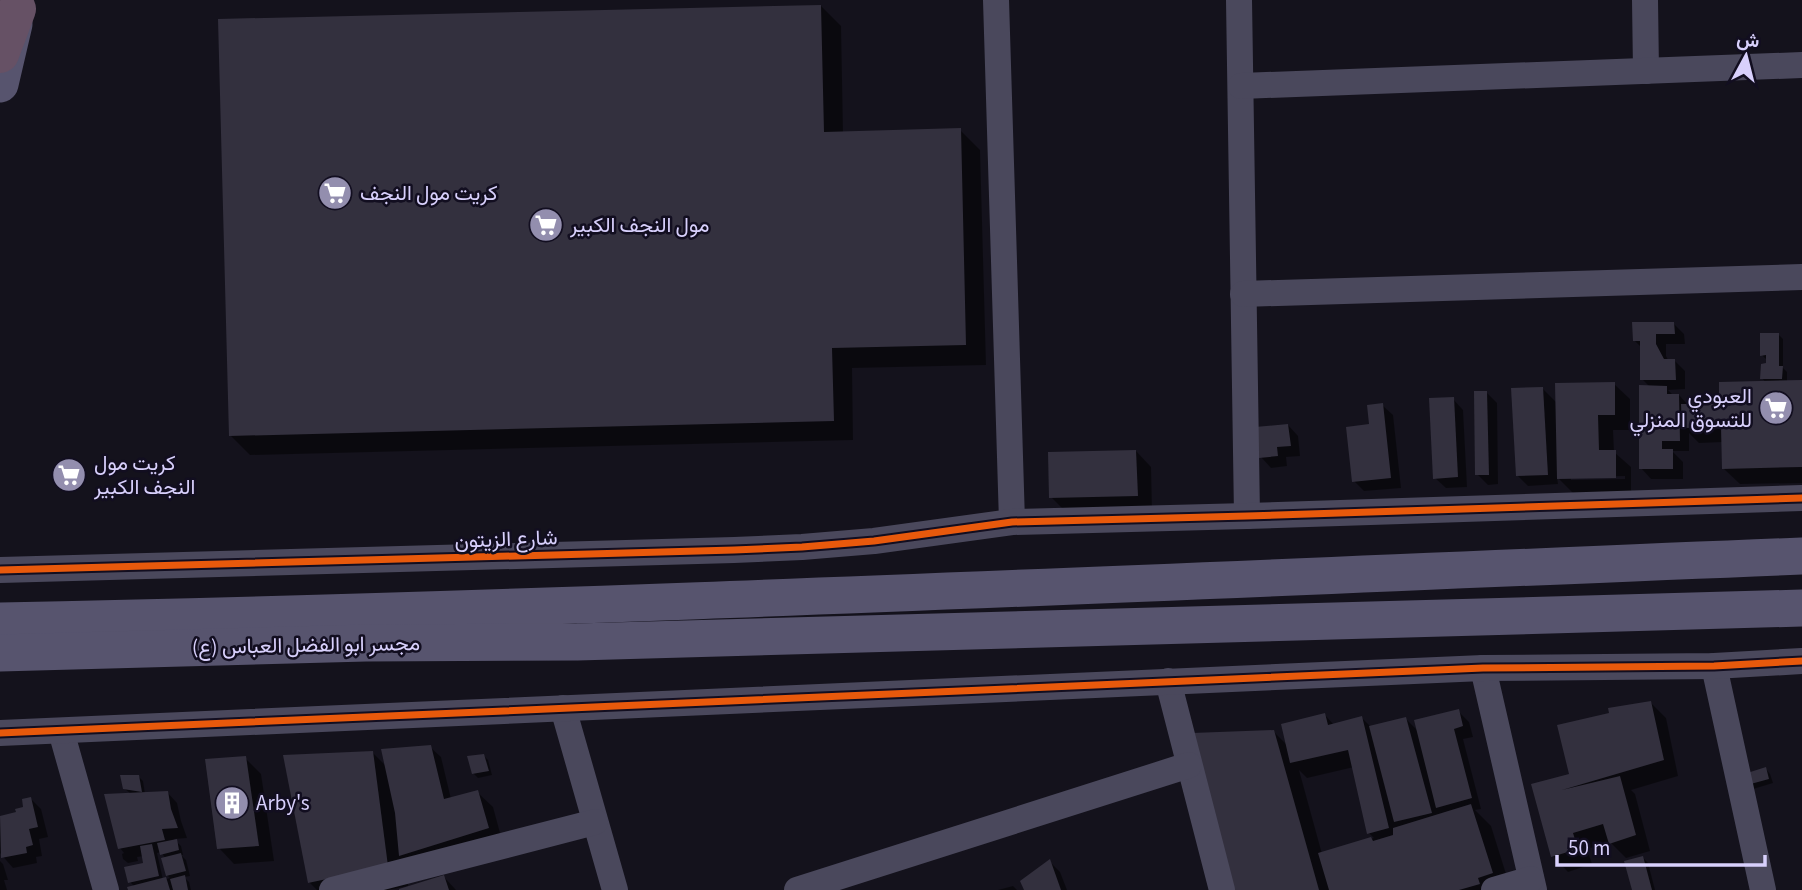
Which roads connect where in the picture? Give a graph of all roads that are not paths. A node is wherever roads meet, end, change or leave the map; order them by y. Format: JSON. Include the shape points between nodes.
{"nodes":[{"id":1,"x":996,"y":0,"type":"edge"},
{"id":2,"x":1240,"y":0,"type":"edge"},
{"id":3,"x":1645,"y":0,"type":"edge"},
{"id":4,"x":18,"y":4,"type":"edge"},
{"id":5,"x":0,"y":54,"type":"edge"},
{"id":6,"x":1802,"y":65,"type":"edge"},
{"id":7,"x":1646,"y":71,"type":"junction"},
{"id":8,"x":0,"y":84,"type":"edge"},
{"id":9,"x":1241,"y":86,"type":"junction"},
{"id":10,"x":1802,"y":277,"type":"edge"},
{"id":11,"x":1243,"y":293,"type":"junction"},
{"id":12,"x":1802,"y":498,"type":"edge"},
{"id":13,"x":1247,"y":516,"type":"junction"},
{"id":14,"x":1013,"y":522,"type":"junction"},
{"id":15,"x":1802,"y":556,"type":"edge"},
{"id":16,"x":5,"y":572,"type":"edge"},
{"id":17,"x":1802,"y":608,"type":"edge"},
{"id":18,"x":0,"y":621,"type":"edge"},
{"id":19,"x":167,"y":633,"type":"junction"},
{"id":20,"x":0,"y":653,"type":"edge"},
{"id":21,"x":1802,"y":661,"type":"edge"},
{"id":22,"x":1714,"y":666,"type":"junction"},
{"id":23,"x":1483,"y":668,"type":"junction"},
{"id":24,"x":1168,"y":681,"type":"junction"},
{"id":25,"x":563,"y":708,"type":"junction"},
{"id":26,"x":61,"y":731,"type":"junction"},
{"id":27,"x":0,"y":733,"type":"edge"},
{"id":28,"x":1189,"y":765,"type":"junction"},
{"id":29,"x":595,"y":822,"type":"junction"},
{"id":30,"x":1532,"y":884,"type":"edge"},
{"id":31,"x":106,"y":890,"type":"edge"},
{"id":32,"x":332,"y":890,"type":"edge"},
{"id":33,"x":615,"y":890,"type":"edge"},
{"id":34,"x":797,"y":890,"type":"edge"},
{"id":35,"x":1222,"y":890,"type":"edge"},
{"id":36,"x":1494,"y":890,"type":"edge"},
{"id":37,"x":1763,"y":890,"type":"edge"}],
"edges":[{"from":1,"to":14,"type":"street"},
{"from":2,"to":9,"type":"street"},
{"from":3,"to":7,"type":"street"},
{"from":4,"to":5,"type":"highway"},
{"from":4,"to":8,"type":"main road"},
{"from":6,"to":7,"type":"street"},
{"from":7,"to":9,"type":"street"},
{"from":9,"to":11,"type":"street"},
{"from":10,"to":11,"type":"street"},
{"from":11,"to":13,"type":"street"},
{"from":12,"to":13,"type":"street","name":"شارع الزيتون"},
{"from":13,"to":14,"type":"street","name":"شارع الزيتون"},
{"from":14,"to":16,"type":"street","name":"شارع الزيتون","via":[[788,548]]},
{"from":15,"to":19,"type":"main road","name":"مجسر ابو الفضل العباس (ع)","via":[[606,603]]},
{"from":17,"to":19,"type":"main road","name":"مجسر ابو الفضل العباس (ع)","via":[[577,642],[366,643]]},
{"from":18,"to":19,"type":"main road","name":"مجسر ابو الفضل العباس (ع)"},
{"from":19,"to":20,"type":"main road","name":"مجسر ابو الفضل العباس (ع)"},
{"from":21,"to":22,"type":"street"},
{"from":22,"to":23,"type":"street"},
{"from":22,"to":37,"type":"street"},
{"from":23,"to":24,"type":"street"},
{"from":23,"to":30,"type":"street"},
{"from":24,"to":25,"type":"street"},
{"from":24,"to":28,"type":"street"},
{"from":25,"to":26,"type":"street"},
{"from":25,"to":29,"type":"street"},
{"from":26,"to":27,"type":"street"},
{"from":26,"to":31,"type":"street"},
{"from":28,"to":34,"type":"street"},
{"from":28,"to":35,"type":"street"},
{"from":29,"to":32,"type":"street"},
{"from":29,"to":33,"type":"street"},
{"from":30,"to":36,"type":"street"}]}
